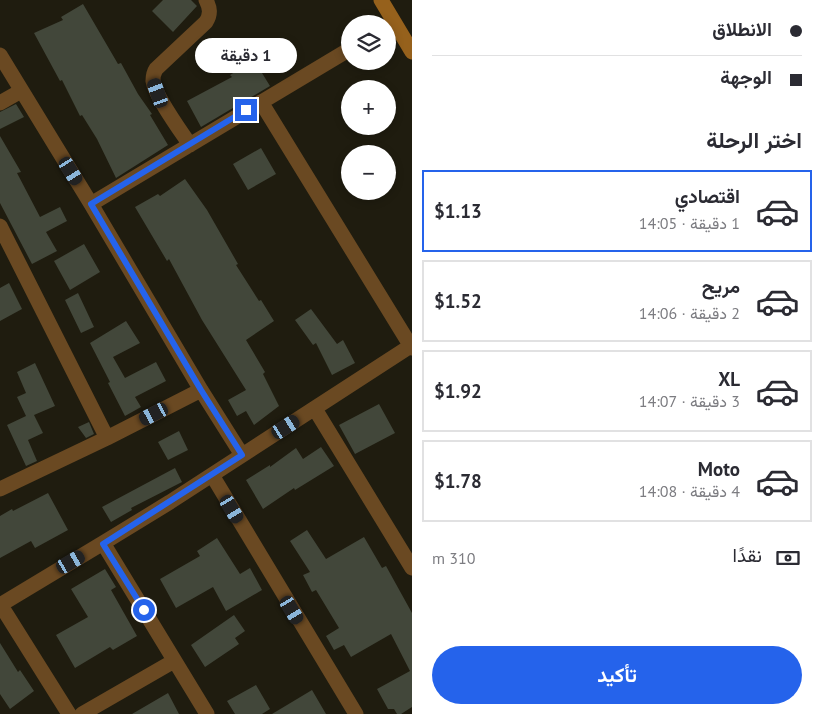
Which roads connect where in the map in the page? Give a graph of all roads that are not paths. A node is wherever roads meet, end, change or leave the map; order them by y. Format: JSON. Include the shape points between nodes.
{"nodes":[{"id":1,"x":206,"y":0,"type":"edge"},
{"id":2,"x":381,"y":0,"type":"edge"},
{"id":3,"x":387,"y":15,"type":"edge"},
{"id":4,"x":396,"y":30,"type":"edge"},
{"id":5,"x":410,"y":45,"type":"edge"},
{"id":6,"x":341,"y":54,"type":"edge"},
{"id":7,"x":0,"y":56,"type":"edge"},
{"id":8,"x":21,"y":91,"type":"junction"},
{"id":9,"x":261,"y":102,"type":"junction"},
{"id":10,"x":0,"y":103,"type":"edge"},
{"id":11,"x":190,"y":144,"type":"junction"},
{"id":12,"x":91,"y":204,"type":"junction"},
{"id":13,"x":0,"y":226,"type":"edge"},
{"id":14,"x":412,"y":346,"type":"edge"},
{"id":15,"x":201,"y":390,"type":"junction"},
{"id":16,"x":315,"y":408,"type":"junction"},
{"id":17,"x":107,"y":438,"type":"junction"},
{"id":18,"x":242,"y":455,"type":"junction"},
{"id":19,"x":212,"y":475,"type":"junction"},
{"id":20,"x":2,"y":482,"type":"edge"},
{"id":21,"x":103,"y":544,"type":"junction"},
{"id":22,"x":412,"y":568,"type":"edge"},
{"id":23,"x":0,"y":605,"type":"edge"},
{"id":24,"x":174,"y":661,"type":"junction"},
{"id":25,"x":69,"y":714,"type":"edge"},
{"id":26,"x":82,"y":714,"type":"edge"},
{"id":27,"x":207,"y":714,"type":"edge"},
{"id":28,"x":356,"y":714,"type":"edge"}],
"edges":[{"from":1,"to":11,"type":"street","via":[[210,7],[206,22],[156,69],[153,80]]},
{"from":2,"to":3,"type":"street"},
{"from":4,"to":5,"type":"street"},
{"from":6,"to":9,"type":"street"},
{"from":7,"to":8,"type":"street"},
{"from":8,"to":10,"type":"street"},
{"from":8,"to":12,"type":"street"},
{"from":9,"to":11,"type":"street"},
{"from":9,"to":14,"type":"street"},
{"from":11,"to":12,"type":"street"},
{"from":12,"to":15,"type":"street"},
{"from":13,"to":17,"type":"street"},
{"from":14,"to":16,"type":"street"},
{"from":15,"to":17,"type":"street"},
{"from":15,"to":18,"type":"street"},
{"from":16,"to":18,"type":"street"},
{"from":16,"to":22,"type":"street"},
{"from":17,"to":20,"type":"street"},
{"from":18,"to":19,"type":"street"},
{"from":19,"to":21,"type":"street"},
{"from":19,"to":28,"type":"street"},
{"from":21,"to":23,"type":"street"},
{"from":21,"to":24,"type":"street"},
{"from":23,"to":25,"type":"street"},
{"from":24,"to":26,"type":"street"},
{"from":24,"to":27,"type":"street"}]}
